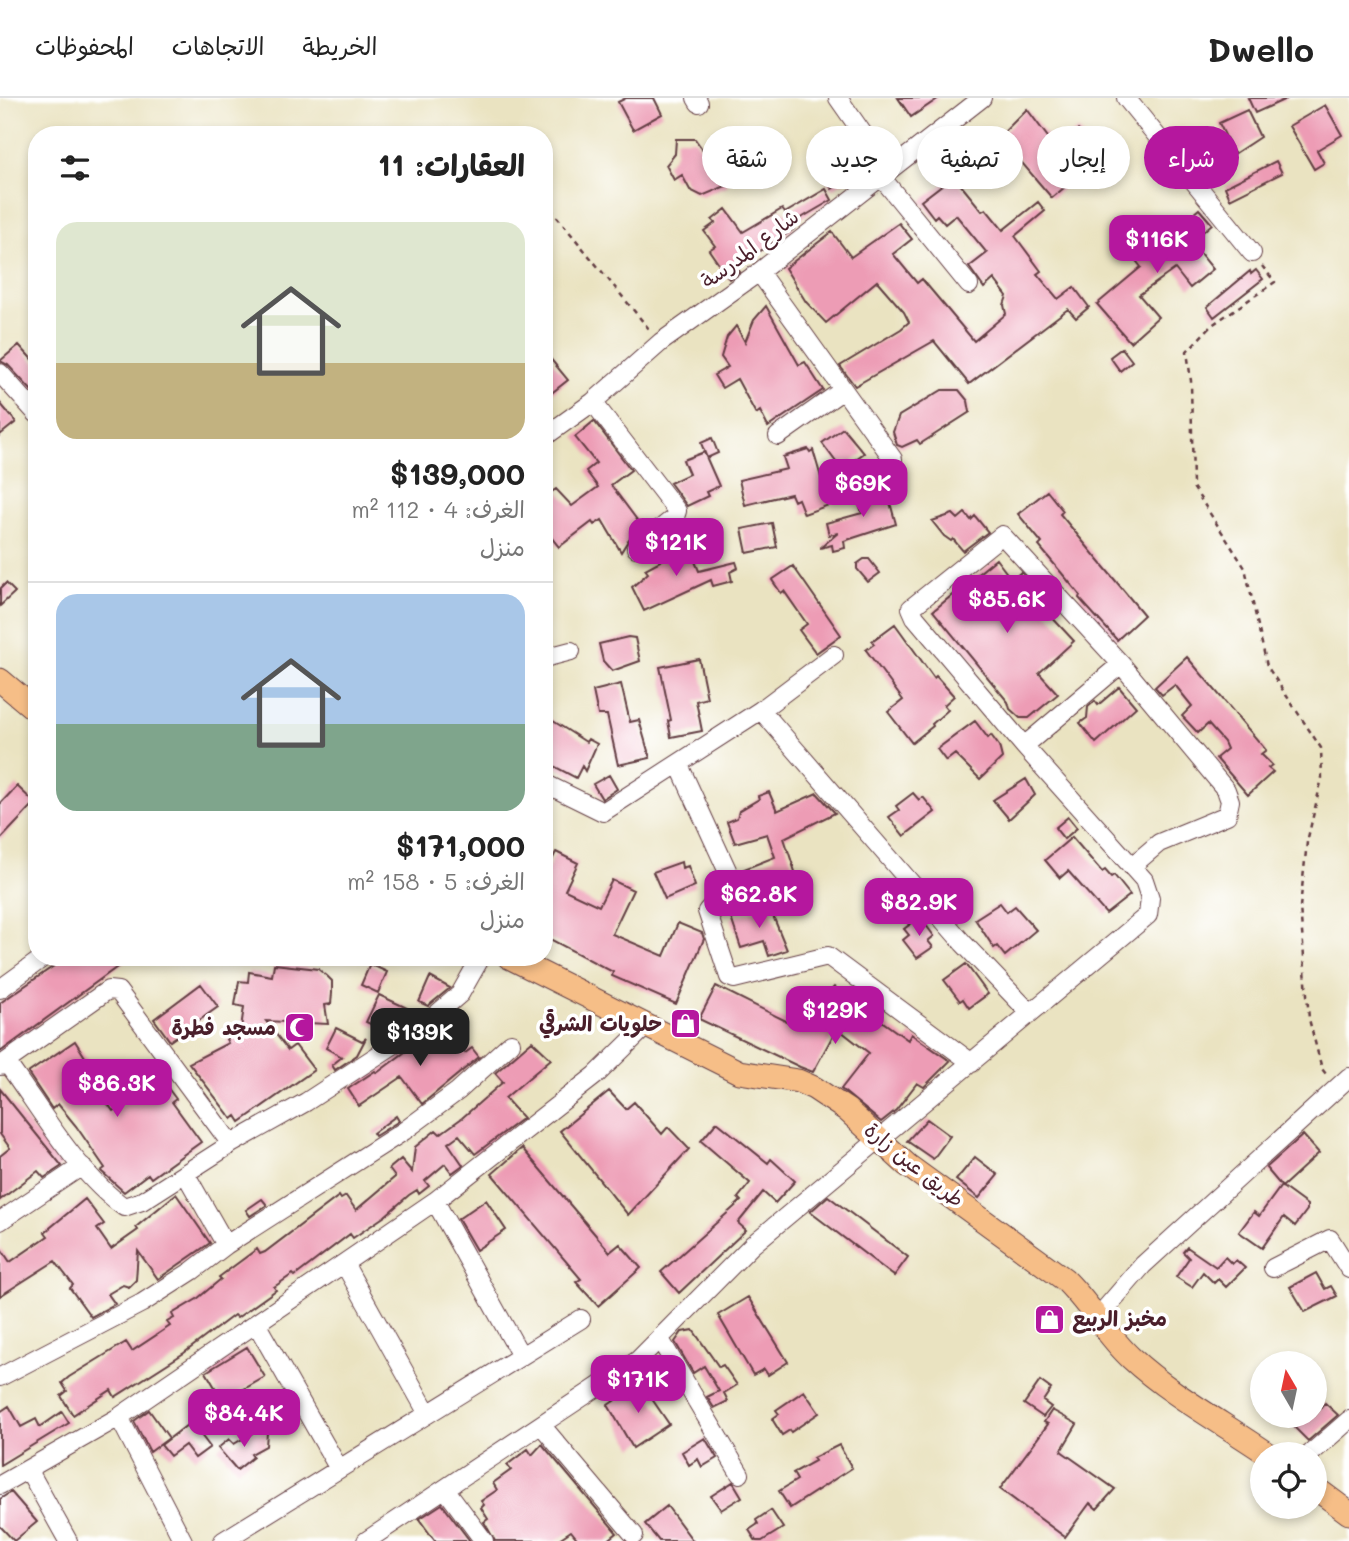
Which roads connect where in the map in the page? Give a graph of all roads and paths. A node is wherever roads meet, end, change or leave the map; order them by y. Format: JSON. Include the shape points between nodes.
{"nodes":[{"id":1,"x":838,"y":98,"type":"edge"},
{"id":2,"x":982,"y":98,"type":"edge"},
{"id":3,"x":1126,"y":98,"type":"edge"},
{"id":4,"x":855,"y":126,"type":"edge"},
{"id":5,"x":903,"y":161,"type":"edge"},
{"id":6,"x":868,"y":189,"type":"edge"},
{"id":7,"x":897,"y":189,"type":"edge"},
{"id":8,"x":553,"y":212,"type":"edge"},
{"id":9,"x":1251,"y":253,"type":"joint"},
{"id":10,"x":759,"y":272,"type":"junction"},
{"id":11,"x":969,"y":285,"type":"dead end"},
{"id":12,"x":661,"y":342,"type":"junction"},
{"id":13,"x":0,"y":373,"type":"edge"},
{"id":14,"x":843,"y":390,"type":"junction"},
{"id":15,"x":28,"y":400,"type":"edge"},
{"id":16,"x":593,"y":402,"type":"junction"},
{"id":17,"x":553,"y":431,"type":"edge"},
{"id":18,"x":778,"y":436,"type":"dead end"},
{"id":19,"x":893,"y":459,"type":"dead end"},
{"id":20,"x":636,"y":548,"type":"dead end"},
{"id":21,"x":571,"y":651,"type":"dead end"},
{"id":22,"x":834,"y":655,"type":"dead end"},
{"id":23,"x":553,"y":656,"type":"edge"},
{"id":24,"x":1121,"y":664,"type":"junction"},
{"id":25,"x":0,"y":681,"type":"edge"},
{"id":26,"x":28,"y":704,"type":"edge"},
{"id":27,"x":761,"y":710,"type":"junction"},
{"id":28,"x":1024,"y":746,"type":"junction"},
{"id":29,"x":680,"y":765,"type":"junction"},
{"id":30,"x":553,"y":787,"type":"edge"},
{"id":31,"x":1132,"y":866,"type":"junction"},
{"id":32,"x":32,"y":966,"type":"edge"},
{"id":33,"x":476,"y":966,"type":"edge"},
{"id":34,"x":527,"y":966,"type":"edge"},
{"id":35,"x":0,"y":989,"type":"edge"},
{"id":36,"x":1030,"y":1013,"type":"junction"},
{"id":37,"x":647,"y":1025,"type":"junction"},
{"id":38,"x":511,"y":1044,"type":"dead end"},
{"id":39,"x":972,"y":1063,"type":"junction"},
{"id":40,"x":3,"y":1064,"type":"edge"},
{"id":41,"x":1344,"y":1082,"type":"edge"},
{"id":42,"x":878,"y":1139,"type":"junction"},
{"id":43,"x":231,"y":1144,"type":"junction"},
{"id":44,"x":82,"y":1166,"type":"junction"},
{"id":45,"x":185,"y":1173,"type":"junction"},
{"id":46,"x":435,"y":1201,"type":"junction"},
{"id":47,"x":0,"y":1221,"type":"edge"},
{"id":48,"x":226,"y":1245,"type":"junction"},
{"id":49,"x":345,"y":1265,"type":"junction"},
{"id":50,"x":1273,"y":1268,"type":"dead end"},
{"id":51,"x":1349,"y":1269,"type":"edge"},
{"id":52,"x":1099,"y":1316,"type":"junction"},
{"id":53,"x":581,"y":1319,"type":"dead end"},
{"id":54,"x":257,"y":1325,"type":"junction"},
{"id":55,"x":661,"y":1341,"type":"junction"},
{"id":56,"x":521,"y":1356,"type":"junction"},
{"id":57,"x":0,"y":1377,"type":"edge"},
{"id":58,"x":428,"y":1414,"type":"junction"},
{"id":59,"x":119,"y":1417,"type":"junction"},
{"id":60,"x":1349,"y":1420,"type":"edge"},
{"id":61,"x":542,"y":1426,"type":"junction"},
{"id":62,"x":1250,"y":1442,"type":"edge"},
{"id":63,"x":1324,"y":1442,"type":"edge"},
{"id":64,"x":28,"y":1469,"type":"junction"},
{"id":65,"x":339,"y":1469,"type":"junction"},
{"id":66,"x":740,"y":1474,"type":"dead end"},
{"id":67,"x":0,"y":1485,"type":"edge"},
{"id":68,"x":446,"y":1490,"type":"junction"},
{"id":69,"x":1327,"y":1497,"type":"edge"},
{"id":70,"x":1349,"y":1513,"type":"edge"},
{"id":71,"x":634,"y":1535,"type":"dead end"},
{"id":72,"x":68,"y":1541,"type":"edge"},
{"id":73,"x":183,"y":1541,"type":"edge"},
{"id":74,"x":223,"y":1541,"type":"edge"},
{"id":75,"x":366,"y":1541,"type":"edge"},
{"id":76,"x":484,"y":1541,"type":"edge"}],
"edges":[{"from":1,"to":4,"type":"street"},
{"from":2,"to":5,"type":"street","name":"شارع المدرسة"},
{"from":3,"to":9,"type":"street"},
{"from":6,"to":10,"type":"street","name":"شارع المدرسة"},
{"from":7,"to":11,"type":"street"},
{"from":8,"to":12,"type":"path"},
{"from":9,"to":41,"type":"path","via":[[1275,282],[1212,325],[1187,351],[1194,487],[1245,568],[1267,666],[1321,748],[1322,778],[1307,842],[1300,906],[1309,1019],[1322,1069]]},
{"from":10,"to":12,"type":"street","name":"شارع المدرسة"},
{"from":10,"to":14,"type":"street"},
{"from":12,"to":16,"type":"street","name":"شارع المدرسة"},
{"from":13,"to":15,"type":"street"},
{"from":14,"to":18,"type":"street"},
{"from":14,"to":19,"type":"street"},
{"from":16,"to":17,"type":"street","name":"شارع المدرسة"},
{"from":16,"to":20,"type":"street","via":[[677,512]]},
{"from":21,"to":23,"type":"street"},
{"from":22,"to":27,"type":"street"},
{"from":24,"to":28,"type":"street"},
{"from":24,"to":28,"type":"street","via":[[1002,535],[912,608]]},
{"from":24,"to":31,"type":"street","via":[[1226,790],[1230,801],[1227,815],[1159,843]]},
{"from":25,"to":26,"type":"main road"},
{"from":27,"to":29,"type":"street"},
{"from":27,"to":36,"type":"street","via":[[963,943]]},
{"from":28,"to":31,"type":"street"},
{"from":29,"to":30,"type":"street","via":[[603,812]]},
{"from":29,"to":39,"type":"street","via":[[733,883],[707,911],[729,977],[828,956]]},
{"from":31,"to":36,"type":"street","via":[[1150,898],[1148,915]]},
{"from":32,"to":35,"type":"street"},
{"from":33,"to":43,"type":"street","via":[[460,994],[444,1010],[306,1102]]},
{"from":34,"to":37,"type":"main road","name":"طريق عين زارة"},
{"from":36,"to":39,"type":"street"},
{"from":37,"to":42,"type":"main road","name":"طريق عين زارة","via":[[739,1072],[814,1088],[848,1110]]},
{"from":37,"to":46,"type":"street","via":[[596,1075]]},
{"from":38,"to":48,"type":"street","via":[[404,1130]]},
{"from":39,"to":42,"type":"street"},
{"from":40,"to":43,"type":"street","via":[[108,990],[117,991]]},
{"from":40,"to":44,"type":"street"},
{"from":41,"to":52,"type":"street","via":[[1143,1265]]},
{"from":42,"to":52,"type":"main road","name":"طريق عين زارة","via":[[1064,1279]]},
{"from":42,"to":55,"type":"street","via":[[730,1264]]},
{"from":43,"to":45,"type":"street"},
{"from":44,"to":45,"type":"street","via":[[124,1206],[142,1201]]},
{"from":44,"to":47,"type":"street"},
{"from":45,"to":48,"type":"street"},
{"from":46,"to":49,"type":"street"},
{"from":46,"to":56,"type":"street"},
{"from":48,"to":57,"type":"street","via":[[142,1303]]},
{"from":49,"to":54,"type":"street"},
{"from":49,"to":58,"type":"street"},
{"from":50,"to":51,"type":"street","via":[[1330,1239]]},
{"from":52,"to":62,"type":"main road","name":"طريق عين زارة","via":[[1129,1357]]},
{"from":53,"to":56,"type":"street"},
{"from":54,"to":59,"type":"street"},
{"from":54,"to":65,"type":"street"},
{"from":55,"to":61,"type":"street"},
{"from":55,"to":66,"type":"street"},
{"from":56,"to":58,"type":"street"},
{"from":58,"to":65,"type":"street"},
{"from":59,"to":64,"type":"street"},
{"from":59,"to":73,"type":"street"},
{"from":60,"to":63,"type":"street"},
{"from":61,"to":68,"type":"street"},
{"from":61,"to":71,"type":"street"},
{"from":64,"to":67,"type":"street"},
{"from":64,"to":72,"type":"street"},
{"from":65,"to":74,"type":"street"},
{"from":68,"to":75,"type":"street"},
{"from":68,"to":76,"type":"street"},
{"from":69,"to":70,"type":"main road"}]}
